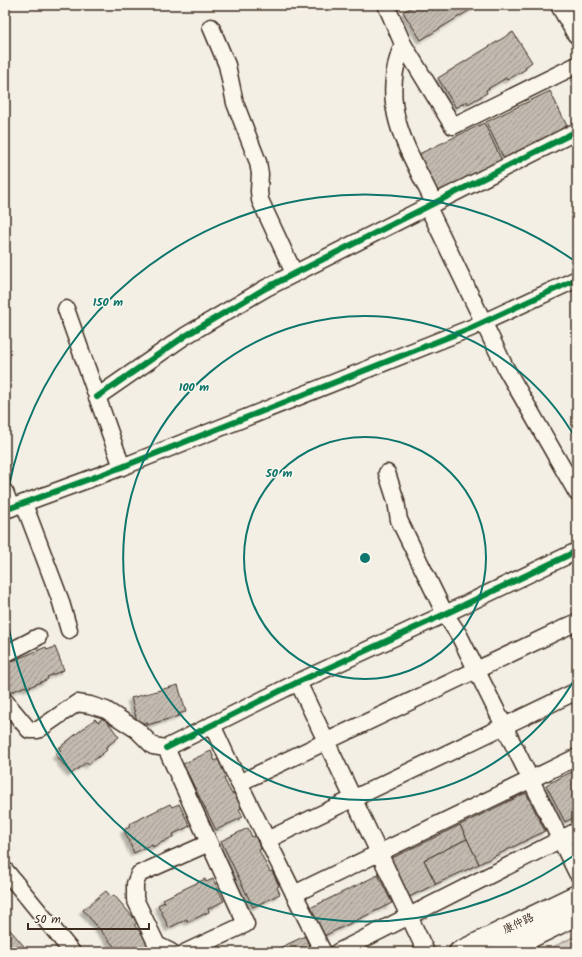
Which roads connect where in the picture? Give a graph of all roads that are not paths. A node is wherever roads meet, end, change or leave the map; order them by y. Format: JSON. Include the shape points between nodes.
{"nodes":[{"id":1,"x":386,"y":5,"type":"edge"},
{"id":2,"x":561,"y":5,"type":"edge"},
{"id":3,"x":575,"y":26,"type":"edge"},
{"id":4,"x":211,"y":27,"type":"dead end"},
{"id":5,"x":403,"y":44,"type":"junction"},
{"id":6,"x":577,"y":65,"type":"edge"},
{"id":7,"x":577,"y":131,"type":"edge"},
{"id":8,"x":431,"y":205,"type":"junction"},
{"id":9,"x":294,"y":273,"type":"junction"},
{"id":10,"x":577,"y":279,"type":"edge"},
{"id":11,"x":66,"y":309,"type":"dead end"},
{"id":12,"x":483,"y":323,"type":"junction"},
{"id":13,"x":97,"y":397,"type":"junction"},
{"id":14,"x":122,"y":467,"type":"junction"},
{"id":15,"x":388,"y":473,"type":"dead end"},
{"id":16,"x":5,"y":492,"type":"edge"},
{"id":17,"x":577,"y":493,"type":"edge"},
{"id":18,"x":13,"y":507,"type":"edge"},
{"id":19,"x":577,"y":551,"type":"edge"},
{"id":20,"x":445,"y":614,"type":"junction"},
{"id":21,"x":577,"y":622,"type":"edge"},
{"id":22,"x":68,"y":630,"type":"dead end"},
{"id":23,"x":38,"y":638,"type":"dead end"},
{"id":24,"x":5,"y":654,"type":"edge"},
{"id":25,"x":477,"y":670,"type":"junction"},
{"id":26,"x":298,"y":682,"type":"junction"},
{"id":27,"x":577,"y":691,"type":"edge"},
{"id":28,"x":5,"y":701,"type":"edge"},
{"id":29,"x":212,"y":725,"type":"junction"},
{"id":30,"x":505,"y":726,"type":"junction"},
{"id":31,"x":326,"y":742,"type":"junction"},
{"id":32,"x":166,"y":748,"type":"junction"},
{"id":33,"x":577,"y":757,"type":"edge"},
{"id":34,"x":531,"y":780,"type":"junction"},
{"id":35,"x":239,"y":783,"type":"junction"},
{"id":36,"x":354,"y":799,"type":"junction"},
{"id":37,"x":577,"y":831,"type":"edge"},
{"id":38,"x":560,"y":839,"type":"junction"},
{"id":39,"x":267,"y":840,"type":"junction"},
{"id":40,"x":209,"y":843,"type":"junction"},
{"id":41,"x":379,"y":852,"type":"junction"},
{"id":42,"x":5,"y":870,"type":"edge"},
{"id":43,"x":577,"y":873,"type":"edge"},
{"id":44,"x":294,"y":894,"type":"junction"},
{"id":45,"x":577,"y":895,"type":"edge"},
{"id":46,"x":577,"y":915,"type":"edge"},
{"id":47,"x":409,"y":916,"type":"junction"},
{"id":48,"x":72,"y":952,"type":"edge"},
{"id":49,"x":171,"y":952,"type":"edge"},
{"id":50,"x":186,"y":952,"type":"edge"},
{"id":51,"x":323,"y":952,"type":"edge"},
{"id":52,"x":338,"y":952,"type":"edge"},
{"id":53,"x":426,"y":952,"type":"edge"},
{"id":54,"x":459,"y":952,"type":"edge"},
{"id":55,"x":501,"y":952,"type":"edge"}],
"edges":[{"from":1,"to":5,"type":"street"},
{"from":2,"to":3,"type":"main road"},
{"from":4,"to":9,"type":"street","via":[[227,65],[235,103],[258,162],[260,200]]},
{"from":5,"to":6,"type":"street","via":[[453,126]]},
{"from":5,"to":8,"type":"street","via":[[394,71],[395,116]]},
{"from":7,"to":8,"type":"street"},
{"from":8,"to":9,"type":"street"},
{"from":8,"to":12,"type":"street"},
{"from":9,"to":13,"type":"street","via":[[218,315]]},
{"from":10,"to":12,"type":"street"},
{"from":11,"to":13,"type":"street"},
{"from":12,"to":14,"type":"street"},
{"from":12,"to":17,"type":"street","via":[[505,367]]},
{"from":13,"to":14,"type":"street"},
{"from":14,"to":18,"type":"street"},
{"from":15,"to":20,"type":"street","via":[[400,520]]},
{"from":16,"to":18,"type":"street"},
{"from":18,"to":22,"type":"street","via":[[60,599]]},
{"from":19,"to":20,"type":"street"},
{"from":20,"to":25,"type":"street"},
{"from":20,"to":26,"type":"street"},
{"from":21,"to":25,"type":"street"},
{"from":23,"to":24,"type":"street"},
{"from":25,"to":30,"type":"street"},
{"from":25,"to":31,"type":"street"},
{"from":26,"to":29,"type":"street"},
{"from":26,"to":31,"type":"street"},
{"from":27,"to":30,"type":"street"},
{"from":28,"to":32,"type":"street","via":[[29,730],[38,730],[77,703],[106,710],[137,730],[153,746]]},
{"from":29,"to":32,"type":"street"},
{"from":29,"to":35,"type":"street"},
{"from":30,"to":34,"type":"street"},
{"from":30,"to":36,"type":"street"},
{"from":31,"to":35,"type":"street"},
{"from":31,"to":36,"type":"street"},
{"from":32,"to":40,"type":"street"},
{"from":33,"to":34,"type":"street"},
{"from":34,"to":38,"type":"street"},
{"from":34,"to":41,"type":"street"},
{"from":35,"to":39,"type":"street"},
{"from":36,"to":39,"type":"street"},
{"from":36,"to":41,"type":"street"},
{"from":37,"to":38,"type":"street"},
{"from":38,"to":43,"type":"street"},
{"from":38,"to":47,"type":"street"},
{"from":39,"to":44,"type":"street"},
{"from":40,"to":49,"type":"street","via":[[140,874],[135,884],[135,899],[157,945]]},
{"from":40,"to":50,"type":"street","via":[[246,924]]},
{"from":41,"to":44,"type":"street"},
{"from":41,"to":47,"type":"street"},
{"from":42,"to":48,"type":"street"},
{"from":44,"to":51,"type":"street"},
{"from":45,"to":54,"type":"main road","name":"康仲路"},
{"from":46,"to":55,"type":"main road","name":"康仲路"},
{"from":47,"to":52,"type":"street"},
{"from":47,"to":53,"type":"street"}]}
